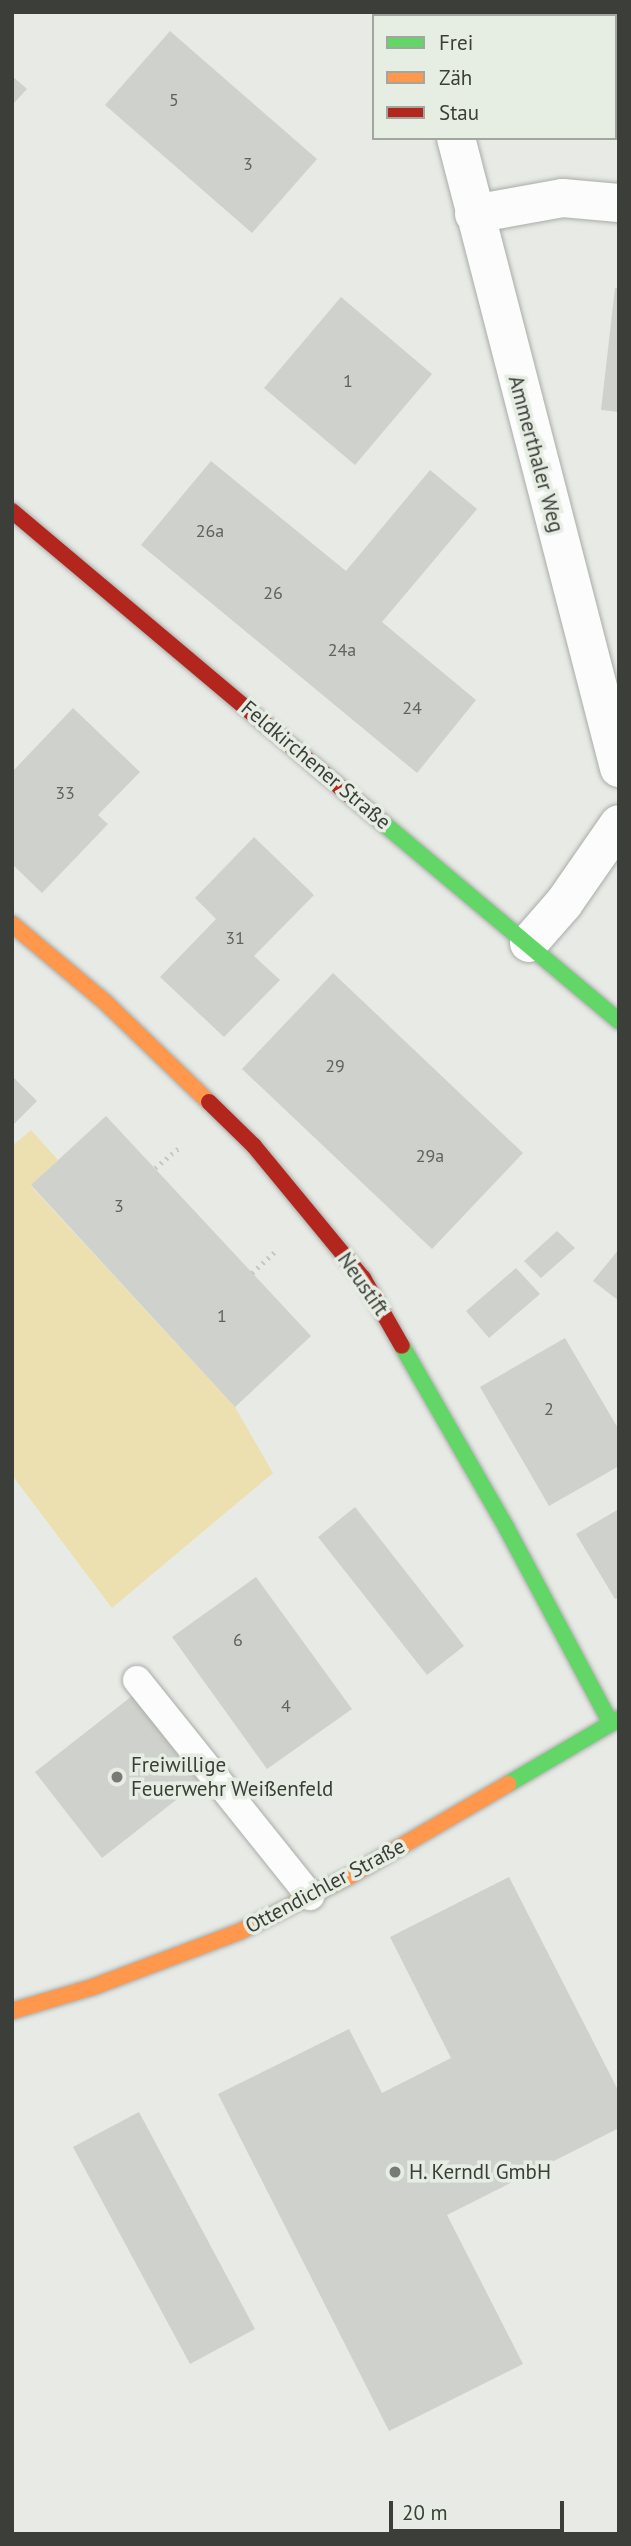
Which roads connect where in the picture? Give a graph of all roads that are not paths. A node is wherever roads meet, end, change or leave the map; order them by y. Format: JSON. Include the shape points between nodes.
{"nodes":[{"id":1,"x":456,"y":140,"type":"edge"},
{"id":2,"x":619,"y":203,"type":"edge"},
{"id":3,"x":474,"y":214,"type":"junction"},
{"id":4,"x":12,"y":511,"type":"edge"},
{"id":5,"x":619,"y":768,"type":"edge"},
{"id":6,"x":619,"y":824,"type":"edge"},
{"id":7,"x":12,"y":924,"type":"edge"},
{"id":8,"x":529,"y":943,"type":"junction"},
{"id":9,"x":619,"y":1021,"type":"edge"},
{"id":10,"x":137,"y":1680,"type":"dead end"},
{"id":11,"x":615,"y":1721,"type":"edge"},
{"id":12,"x":310,"y":1896,"type":"junction"},
{"id":13,"x":12,"y":2011,"type":"edge"}],
"edges":[{"from":1,"to":3,"type":"street","name":"Ammerthaler Weg"},
{"from":2,"to":3,"type":"street","via":[[563,198]]},
{"from":3,"to":5,"type":"street","name":"Ammerthaler Weg"},
{"from":4,"to":8,"type":"street","name":"Feldkirchener Straße"},
{"from":6,"to":8,"type":"street","via":[[564,903]]},
{"from":7,"to":11,"type":"street","name":"Neustift","via":[[106,1003],[254,1146],[363,1278]]},
{"from":8,"to":9,"type":"street","name":"Feldkirchener Straße"},
{"from":10,"to":12,"type":"lane"},
{"from":11,"to":12,"type":"street","name":"Ottendichler Straße"},
{"from":12,"to":13,"type":"street","name":"Ottendichler Straße","via":[[181,1955]]}]}
